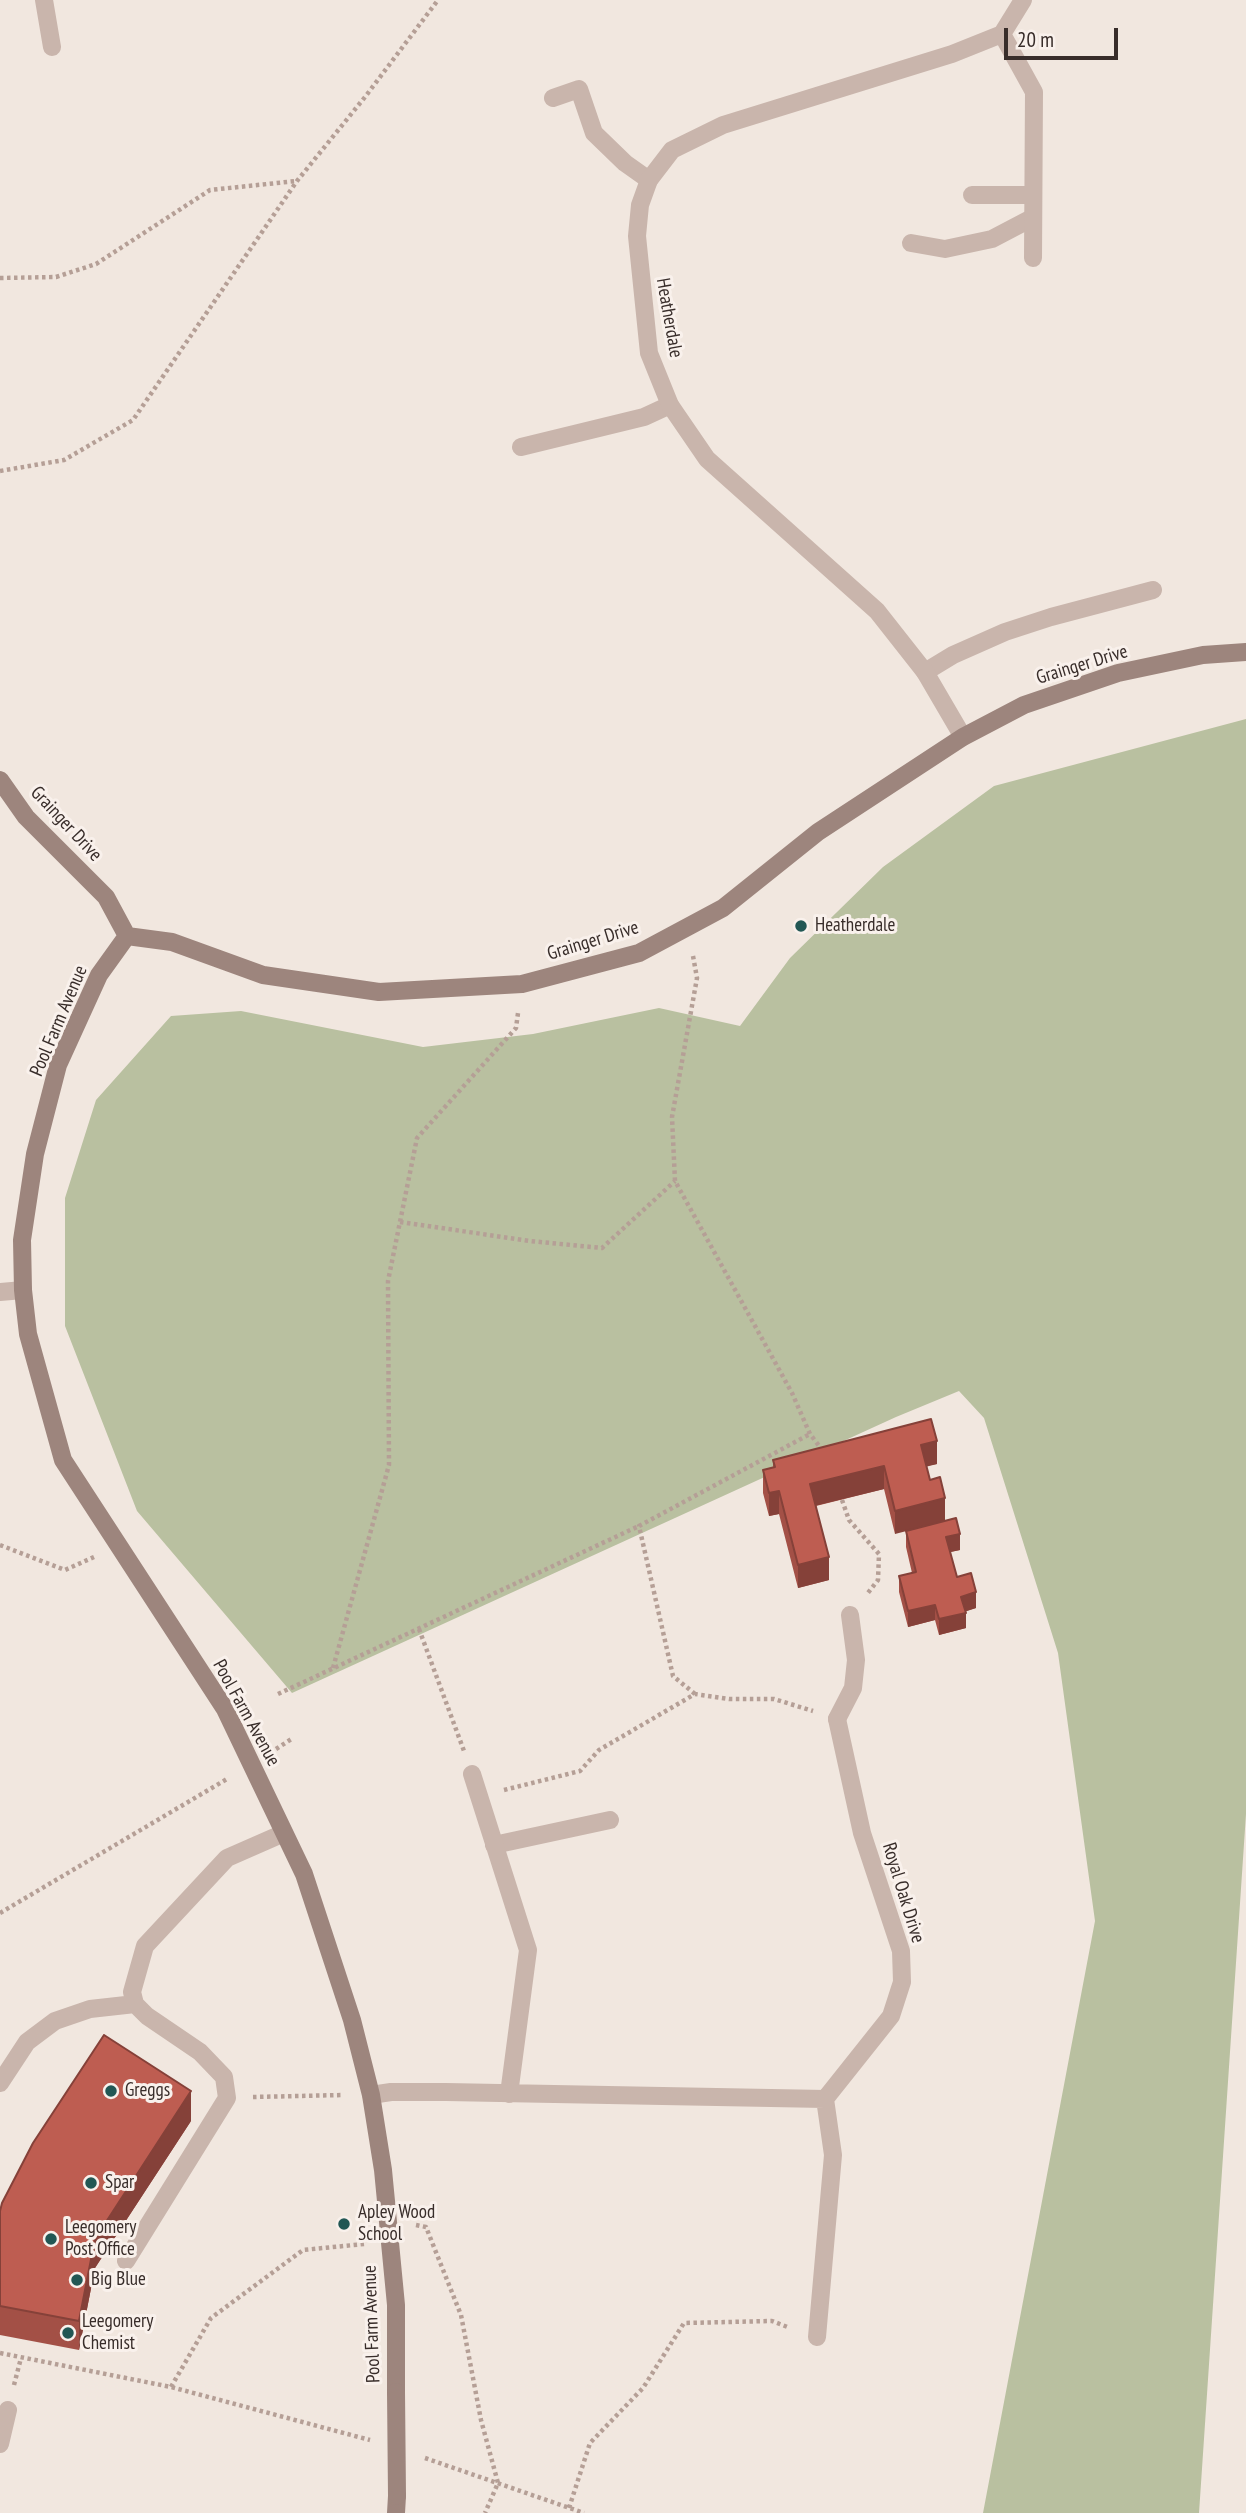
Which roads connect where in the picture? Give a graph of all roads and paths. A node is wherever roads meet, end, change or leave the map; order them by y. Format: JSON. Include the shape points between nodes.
{"nodes":[{"id":1,"x":44,"y":0,"type":"edge"},
{"id":2,"x":438,"y":0,"type":"edge"},
{"id":3,"x":1023,"y":0,"type":"edge"},
{"id":4,"x":1002,"y":34,"type":"junction"},
{"id":5,"x":52,"y":47,"type":"dead end"},
{"id":6,"x":553,"y":98,"type":"dead end"},
{"id":7,"x":649,"y":180,"type":"junction"},
{"id":8,"x":297,"y":181,"type":"junction"},
{"id":9,"x":972,"y":195,"type":"dead end"},
{"id":10,"x":1031,"y":195,"type":"junction"},
{"id":11,"x":1032,"y":218,"type":"junction"},
{"id":12,"x":911,"y":243,"type":"dead end"},
{"id":13,"x":1032,"y":258,"type":"dead end"},
{"id":14,"x":0,"y":278,"type":"edge"},
{"id":15,"x":670,"y":405,"type":"junction"},
{"id":16,"x":521,"y":447,"type":"dead end"},
{"id":17,"x":0,"y":471,"type":"edge"},
{"id":18,"x":1153,"y":590,"type":"dead end"},
{"id":19,"x":1246,"y":652,"type":"edge"},
{"id":20,"x":925,"y":672,"type":"junction"},
{"id":21,"x":962,"y":737,"type":"junction"},
{"id":22,"x":0,"y":780,"type":"edge"},
{"id":23,"x":687,"y":927,"type":"junction"},
{"id":24,"x":127,"y":936,"type":"junction"},
{"id":25,"x":522,"y":984,"type":"junction"},
{"id":26,"x":675,"y":1181,"type":"junction"},
{"id":27,"x":400,"y":1222,"type":"junction"},
{"id":28,"x":23,"y":1290,"type":"junction"},
{"id":29,"x":0,"y":1292,"type":"edge"},
{"id":30,"x":810,"y":1434,"type":"junction"},
{"id":31,"x":825,"y":1454,"type":"edge"},
{"id":32,"x":842,"y":1500,"type":"edge"},
{"id":33,"x":639,"y":1526,"type":"junction"},
{"id":34,"x":0,"y":1545,"type":"edge"},
{"id":35,"x":119,"y":1546,"type":"junction"},
{"id":36,"x":850,"y":1615,"type":"joint"},
{"id":37,"x":419,"y":1629,"type":"junction"},
{"id":38,"x":333,"y":1668,"type":"junction"},
{"id":39,"x":278,"y":1694,"type":"dead end"},
{"id":40,"x":695,"y":1694,"type":"junction"},
{"id":41,"x":837,"y":1719,"type":"junction"},
{"id":42,"x":251,"y":1765,"type":"junction"},
{"id":43,"x":472,"y":1774,"type":"joint"},
{"id":44,"x":479,"y":1796,"type":"junction"},
{"id":45,"x":610,"y":1820,"type":"dead end"},
{"id":46,"x":284,"y":1833,"type":"junction"},
{"id":47,"x":494,"y":1844,"type":"junction"},
{"id":48,"x":0,"y":1913,"type":"edge"},
{"id":49,"x":135,"y":2004,"type":"junction"},
{"id":50,"x":0,"y":2083,"type":"edge"},
{"id":51,"x":509,"y":2094,"type":"junction"},
{"id":52,"x":372,"y":2095,"type":"junction"},
{"id":53,"x":227,"y":2098,"type":"junction"},
{"id":54,"x":825,"y":2099,"type":"junction"},
{"id":55,"x":387,"y":2218,"type":"junction"},
{"id":56,"x":390,"y":2241,"type":"junction"},
{"id":57,"x":126,"y":2261,"type":"dead end"},
{"id":58,"x":817,"y":2337,"type":"joint"},
{"id":59,"x":0,"y":2353,"type":"edge"},
{"id":60,"x":171,"y":2387,"type":"junction"},
{"id":61,"x":8,"y":2410,"type":"dead end"},
{"id":62,"x":299,"y":2421,"type":"dead end"},
{"id":63,"x":0,"y":2444,"type":"edge"},
{"id":64,"x":498,"y":2483,"type":"junction"},
{"id":65,"x":396,"y":2504,"type":"edge"},
{"id":66,"x":569,"y":2508,"type":"junction"},
{"id":67,"x":485,"y":2513,"type":"edge"},
{"id":68,"x":584,"y":2513,"type":"edge"}],
"edges":[{"from":1,"to":5,"type":"street"},
{"from":2,"to":8,"type":"path"},
{"from":3,"to":4,"type":"street"},
{"from":4,"to":7,"type":"street","name":"Heatherdale","via":[[952,54],[723,125],[672,150]]},
{"from":4,"to":10,"type":"street","via":[[1034,92]]},
{"from":6,"to":7,"type":"street","via":[[579,89],[594,133]]},
{"from":7,"to":15,"type":"street","name":"Heatherdale","via":[[640,205],[637,236],[640,282],[649,354]]},
{"from":8,"to":14,"type":"path","via":[[210,190],[96,264],[56,277]]},
{"from":8,"to":17,"type":"path","via":[[133,420],[64,460]]},
{"from":9,"to":10,"type":"street"},
{"from":10,"to":11,"type":"street"},
{"from":11,"to":12,"type":"street","via":[[992,239],[945,249]]},
{"from":11,"to":13,"type":"street"},
{"from":15,"to":16,"type":"street","via":[[644,417]]},
{"from":15,"to":20,"type":"street","name":"Heatherdale","via":[[707,459],[877,611]]},
{"from":18,"to":20,"type":"street","via":[[1005,632]]},
{"from":19,"to":21,"type":"street","name":"Grainger Drive","via":[[1203,655],[1118,673],[1024,705]]},
{"from":20,"to":21,"type":"street","name":"Heatherdale"},
{"from":21,"to":23,"type":"street","name":"Grainger Drive","via":[[818,832],[723,908]]},
{"from":22,"to":24,"type":"street","name":"Grainger Drive","via":[[26,817],[106,897]]},
{"from":23,"to":25,"type":"street","name":"Grainger Drive","via":[[639,953]]},
{"from":23,"to":26,"type":"path","via":[[697,978],[672,1117]]},
{"from":24,"to":25,"type":"street","name":"Grainger Drive","via":[[172,942],[263,975],[379,992]]},
{"from":24,"to":28,"type":"street","name":"Pool Farm Avenue","via":[[99,975],[58,1065],[35,1154],[22,1240]]},
{"from":25,"to":27,"type":"path","via":[[516,1028],[417,1138]]},
{"from":26,"to":27,"type":"path","via":[[602,1248]]},
{"from":26,"to":30,"type":"path"},
{"from":27,"to":38,"type":"path","via":[[388,1281],[389,1465]]},
{"from":28,"to":29,"type":"street"},
{"from":28,"to":35,"type":"street","name":"Pool Farm Avenue","via":[[28,1335],[63,1460]]},
{"from":30,"to":31,"type":"path"},
{"from":30,"to":33,"type":"path"},
{"from":32,"to":36,"type":"path","via":[[849,1520],[879,1554],[878,1580]]},
{"from":33,"to":37,"type":"path"},
{"from":33,"to":40,"type":"path","via":[[673,1676]]},
{"from":34,"to":35,"type":"path","via":[[65,1570]]},
{"from":35,"to":42,"type":"street","name":"Pool Farm Avenue","via":[[225,1709]]},
{"from":36,"to":41,"type":"street","via":[[856,1660],[853,1688]]},
{"from":37,"to":38,"type":"path"},
{"from":37,"to":43,"type":"path"},
{"from":38,"to":39,"type":"path"},
{"from":40,"to":41,"type":"path","via":[[774,1699]]},
{"from":40,"to":44,"type":"path","via":[[599,1750],[580,1771]]},
{"from":41,"to":54,"type":"street","name":"Royal Oak Drive","via":[[862,1833],[901,1951],[902,1982],[891,2016]]},
{"from":42,"to":46,"type":"street","name":"Pool Farm Avenue"},
{"from":42,"to":48,"type":"path"},
{"from":43,"to":44,"type":"street"},
{"from":44,"to":47,"type":"street"},
{"from":45,"to":47,"type":"street"},
{"from":46,"to":49,"type":"street","via":[[227,1858],[145,1946],[132,1992]]},
{"from":46,"to":52,"type":"street","name":"Pool Farm Avenue","via":[[304,1874]]},
{"from":47,"to":51,"type":"street","via":[[528,1950]]},
{"from":49,"to":50,"type":"street","via":[[90,2008],[55,2021],[27,2042]]},
{"from":49,"to":53,"type":"street","via":[[200,2052],[224,2077]]},
{"from":51,"to":52,"type":"street"},
{"from":51,"to":54,"type":"street"},
{"from":52,"to":53,"type":"path"},
{"from":52,"to":55,"type":"street","name":"Pool Farm Avenue"},
{"from":53,"to":57,"type":"street"},
{"from":54,"to":58,"type":"street","via":[[833,2155]]},
{"from":55,"to":56,"type":"street","name":"Pool Farm Avenue"},
{"from":55,"to":64,"type":"path","via":[[426,2227],[461,2315]]},
{"from":56,"to":60,"type":"path","via":[[303,2250],[211,2318]]},
{"from":56,"to":65,"type":"street","name":"Pool Farm Avenue","bridge":true,"via":[[396,2305]]},
{"from":58,"to":66,"type":"path","via":[[772,2321],[684,2323],[643,2388],[590,2443]]},
{"from":59,"to":60,"type":"path"},
{"from":60,"to":62,"type":"path"},
{"from":61,"to":63,"type":"street"},
{"from":64,"to":66,"type":"path"},
{"from":64,"to":67,"type":"path"},
{"from":66,"to":68,"type":"path"}]}
